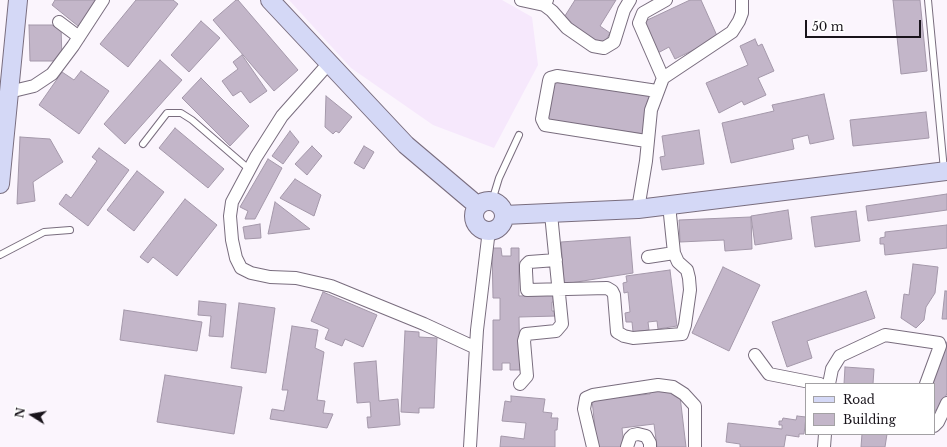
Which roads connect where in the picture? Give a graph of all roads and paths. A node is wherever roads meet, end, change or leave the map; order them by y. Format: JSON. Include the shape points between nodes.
{"nodes":[{"id":1,"x":18,"y":0,"type":"edge"},
{"id":2,"x":103,"y":0,"type":"edge"},
{"id":3,"x":270,"y":0,"type":"edge"},
{"id":4,"x":520,"y":0,"type":"edge"},
{"id":5,"x":630,"y":0,"type":"edge"},
{"id":6,"x":666,"y":0,"type":"edge"},
{"id":7,"x":742,"y":0,"type":"edge"},
{"id":8,"x":928,"y":0,"type":"edge"},
{"id":9,"x":550,"y":6,"type":"edge"},
{"id":10,"x":59,"y":22,"type":"dead end"},
{"id":11,"x":79,"y":37,"type":"junction"},
{"id":12,"x":329,"y":63,"type":"junction"},
{"id":13,"x":663,"y":78,"type":"junction"},
{"id":14,"x":657,"y":91,"type":"junction"},
{"id":15,"x":9,"y":92,"type":"junction"},
{"id":16,"x":519,"y":136,"type":"dead end"},
{"id":17,"x":646,"y":141,"type":"junction"},
{"id":18,"x":143,"y":144,"type":"dead end"},
{"id":19,"x":250,"y":170,"type":"junction"},
{"id":20,"x":946,"y":172,"type":"edge"},
{"id":21,"x":0,"y":184,"type":"edge"},
{"id":22,"x":485,"y":203,"type":"junction"},
{"id":23,"x":669,"y":205,"type":"junction"},
{"id":24,"x":638,"y":209,"type":"junction"},
{"id":25,"x":551,"y":214,"type":"junction"},
{"id":26,"x":504,"y":215,"type":"junction"},
{"id":27,"x":70,"y":230,"type":"dead end"},
{"id":28,"x":489,"y":230,"type":"junction"},
{"id":29,"x":674,"y":253,"type":"junction"},
{"id":30,"x":0,"y":255,"type":"edge"},
{"id":31,"x":648,"y":257,"type":"dead end"},
{"id":32,"x":556,"y":260,"type":"junction"},
{"id":33,"x":558,"y":290,"type":"junction"},
{"id":34,"x":476,"y":348,"type":"junction"},
{"id":35,"x":755,"y":355,"type":"dead end"},
{"id":36,"x":815,"y":383,"type":"edge"},
{"id":37,"x":829,"y":383,"type":"edge"},
{"id":38,"x":926,"y":383,"type":"edge"},
{"id":39,"x":520,"y":384,"type":"dead end"},
{"id":40,"x":947,"y":404,"type":"edge"},
{"id":41,"x":935,"y":425,"type":"edge"},
{"id":42,"x":825,"y":435,"type":"edge"},
{"id":43,"x":470,"y":447,"type":"edge"},
{"id":44,"x":593,"y":447,"type":"edge"},
{"id":45,"x":627,"y":447,"type":"edge"},
{"id":46,"x":650,"y":447,"type":"edge"},
{"id":47,"x":695,"y":447,"type":"edge"},
{"id":48,"x":824,"y":447,"type":"edge"}],
"edges":[{"from":1,"to":15,"type":"main road"},
{"from":2,"to":11,"type":"street"},
{"from":3,"to":12,"type":"main road"},
{"from":4,"to":9,"type":"street"},
{"from":5,"to":9,"type":"street","via":[[624,10],[614,42],[604,48],[593,46],[567,28]]},
{"from":6,"to":13,"type":"street","via":[[643,13],[639,23]]},
{"from":7,"to":13,"type":"street","via":[[741,18],[732,32]]},
{"from":8,"to":20,"type":"lane"},
{"from":10,"to":11,"type":"street"},
{"from":11,"to":15,"type":"street","via":[[52,74],[34,86]]},
{"from":12,"to":19,"type":"street","via":[[282,116]]},
{"from":12,"to":22,"type":"main road","via":[[406,145]]},
{"from":13,"to":14,"type":"street"},
{"from":14,"to":17,"type":"street"},
{"from":14,"to":17,"type":"street","via":[[557,76],[550,78],[549,81],[542,120],[545,125]]},
{"from":15,"to":21,"type":"main road"},
{"from":16,"to":22,"type":"lane"},
{"from":17,"to":24,"type":"street","via":[[646,161]]},
{"from":18,"to":19,"type":"lane","via":[[167,113],[181,112]]},
{"from":19,"to":34,"type":"street","via":[[232,202],[230,216],[232,240],[241,268],[270,277],[296,278],[331,286]]},
{"from":20,"to":23,"type":"main road"},
{"from":22,"to":26,"type":"main road","via":[[501,205]]},
{"from":22,"to":28,"type":"main road","via":[[475,214],[475,219],[480,227]]},
{"from":23,"to":24,"type":"main road"},
{"from":23,"to":29,"type":"street"},
{"from":24,"to":25,"type":"main road"},
{"from":25,"to":26,"type":"main road"},
{"from":25,"to":32,"type":"street"},
{"from":26,"to":28,"type":"main road","via":[[502,224],[494,230]]},
{"from":27,"to":30,"type":"lane","via":[[44,232]]},
{"from":28,"to":34,"type":"street"},
{"from":29,"to":31,"type":"street"},
{"from":29,"to":33,"type":"street","via":[[678,262],[687,270],[689,278],[690,290],[682,334],[633,338],[624,336],[617,332],[612,291],[607,288]]},
{"from":32,"to":33,"type":"street"},
{"from":32,"to":33,"type":"street","via":[[529,262],[526,265],[526,287],[530,291]]},
{"from":33,"to":39,"type":"street","via":[[562,324],[556,331],[526,334],[524,341],[527,376]]},
{"from":34,"to":43,"type":"street"},
{"from":35,"to":36,"type":"street","via":[[770,374]]},
{"from":37,"to":38,"type":"street","via":[[832,369],[840,356],[885,335],[939,343],[940,348]]},
{"from":40,"to":41,"type":"street"},
{"from":42,"to":48,"type":"street"},
{"from":44,"to":47,"type":"street","via":[[584,409],[586,398],[658,385],[673,387],[684,394],[694,406]]},
{"from":45,"to":46,"type":"street","via":[[630,438],[638,434],[646,436]]}]}
